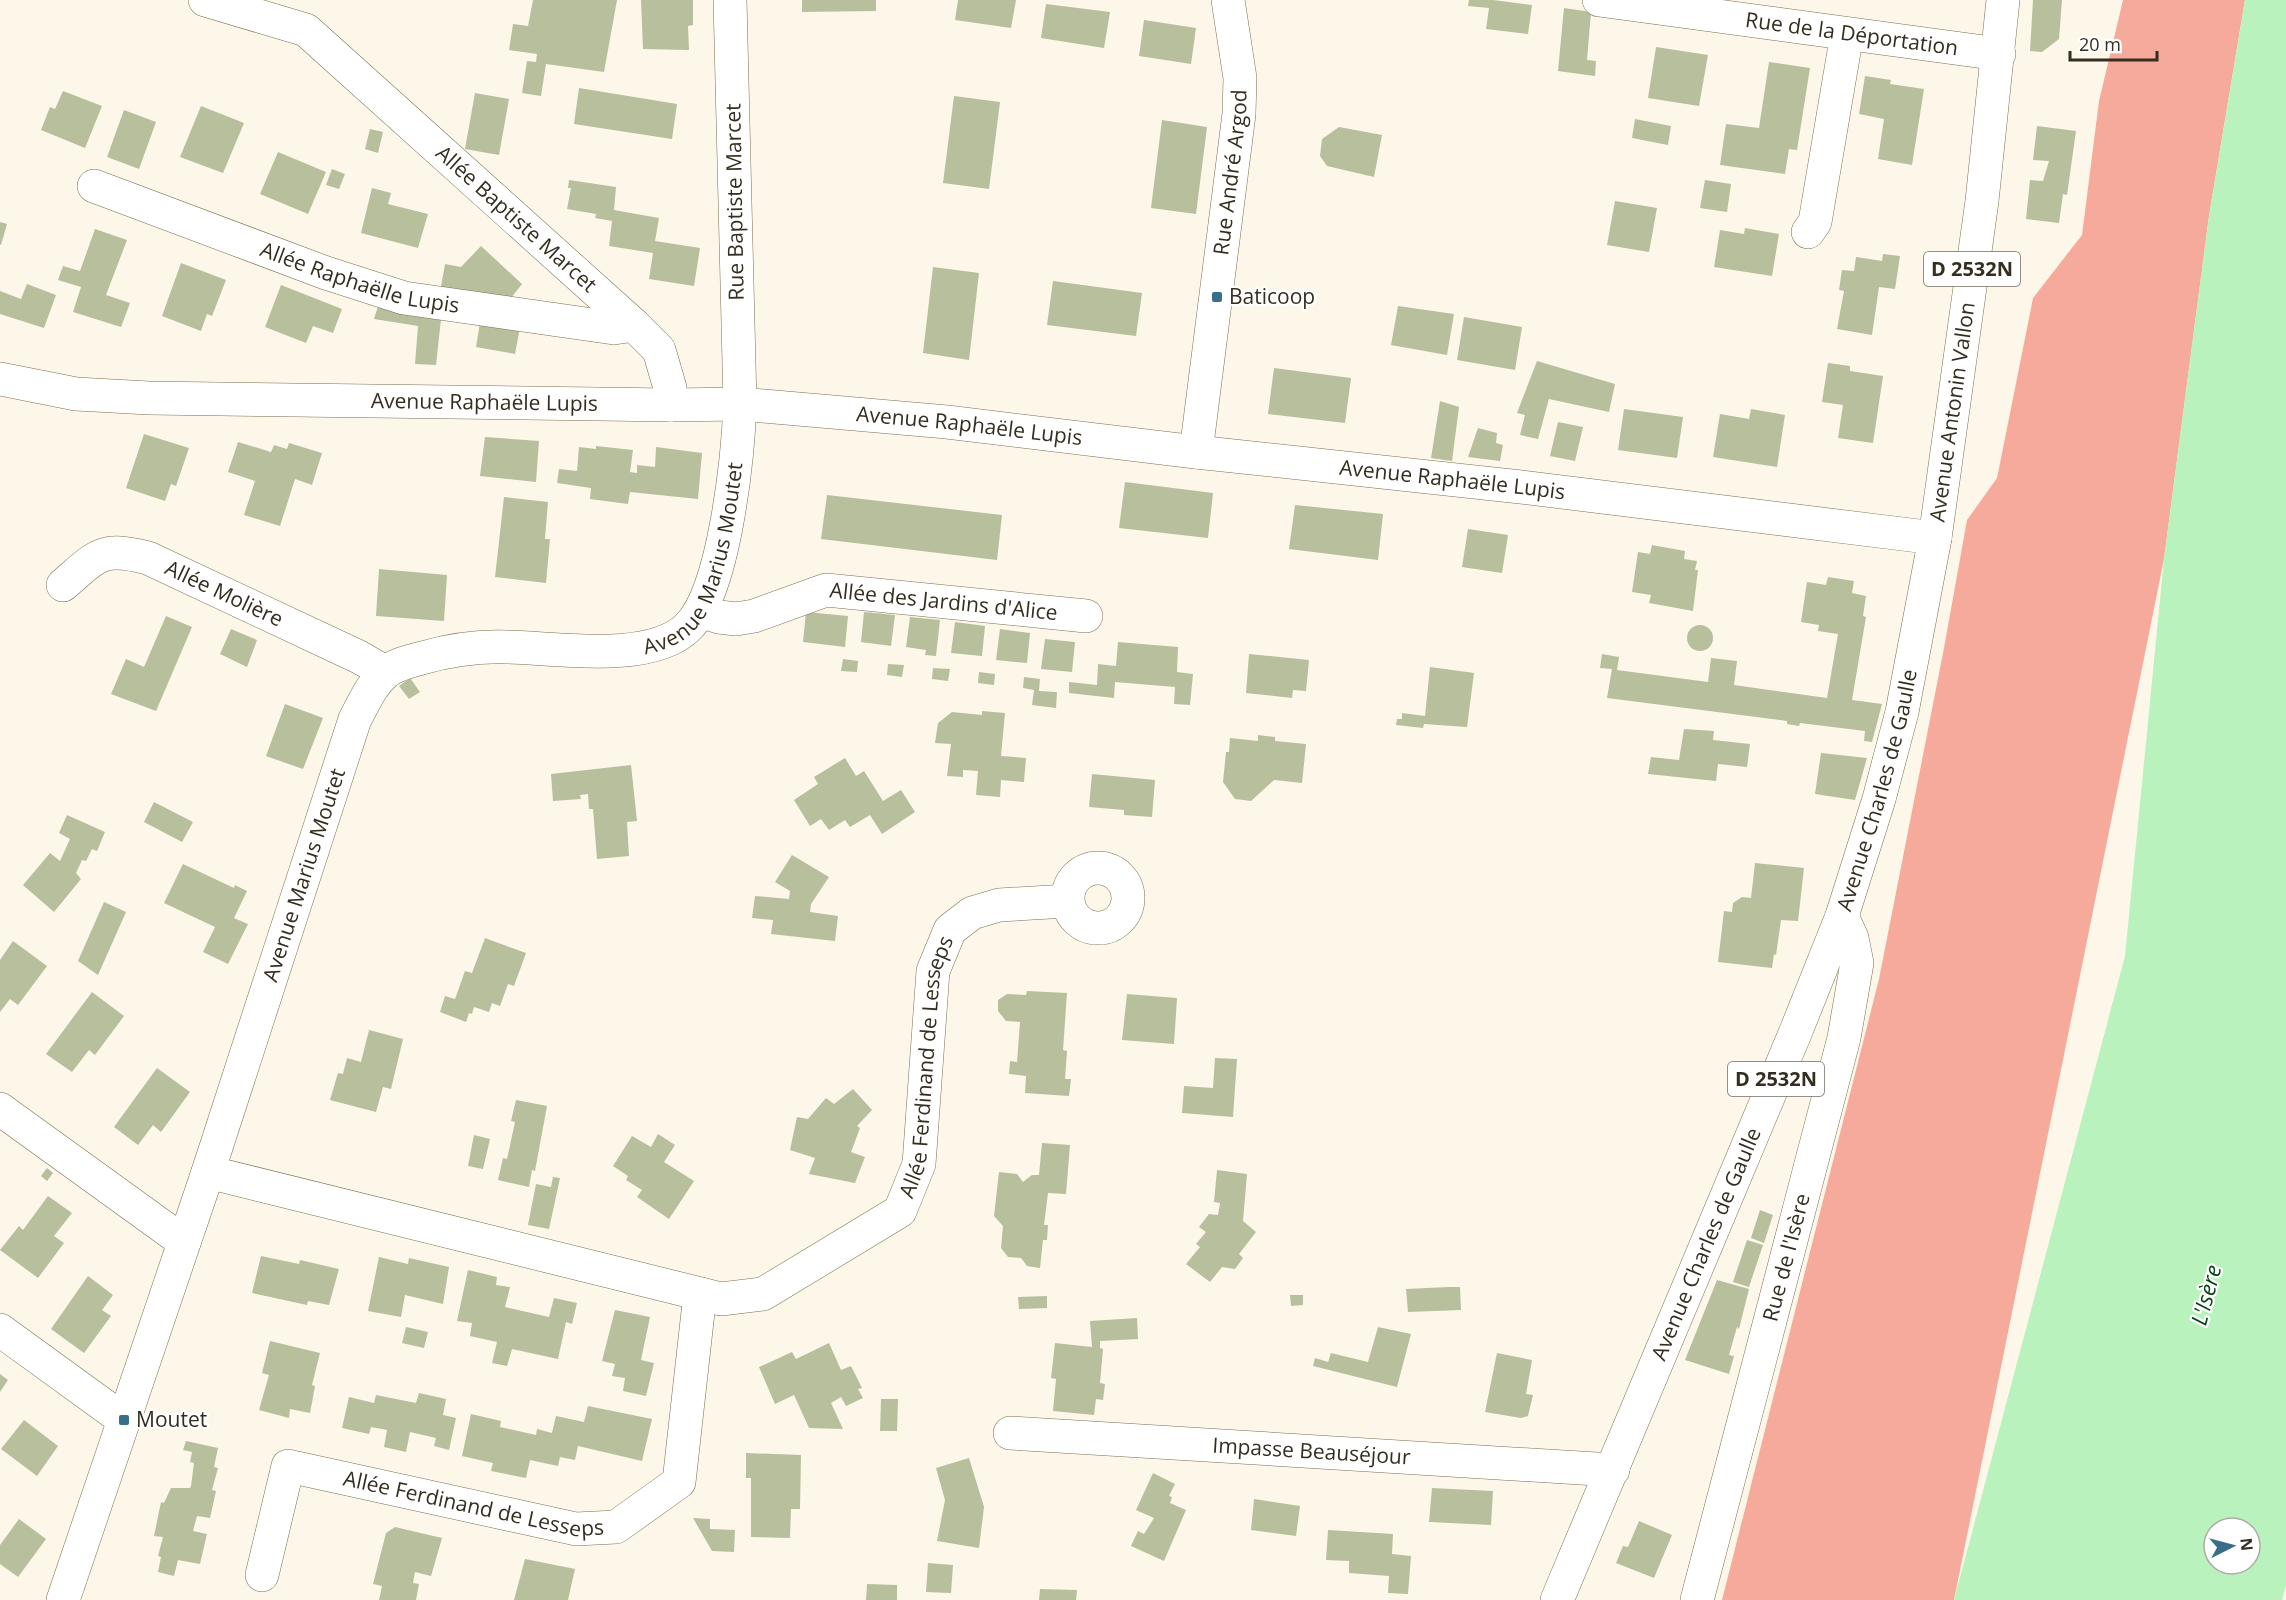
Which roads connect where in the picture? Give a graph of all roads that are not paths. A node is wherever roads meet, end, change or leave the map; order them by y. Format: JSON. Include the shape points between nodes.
{"nodes":[{"id":1,"x":205,"y":0,"type":"edge"},
{"id":2,"x":730,"y":0,"type":"edge"},
{"id":3,"x":1228,"y":0,"type":"edge"},
{"id":4,"x":1599,"y":0,"type":"edge"},
{"id":5,"x":2003,"y":0,"type":"edge"},
{"id":6,"x":1847,"y":34,"type":"junction"},
{"id":7,"x":1999,"y":54,"type":"junction"},
{"id":8,"x":94,"y":186,"type":"dead end"},
{"id":9,"x":1808,"y":232,"type":"dead end"},
{"id":10,"x":634,"y":326,"type":"junction"},
{"id":11,"x":0,"y":379,"type":"edge"},
{"id":12,"x":740,"y":404,"type":"junction"},
{"id":13,"x":671,"y":405,"type":"junction"},
{"id":14,"x":1196,"y":452,"type":"junction"},
{"id":15,"x":1935,"y":538,"type":"junction"},
{"id":16,"x":63,"y":585,"type":"dead end"},
{"id":17,"x":700,"y":611,"type":"junction"},
{"id":18,"x":1086,"y":616,"type":"dead end"},
{"id":19,"x":386,"y":672,"type":"junction"},
{"id":20,"x":1067,"y":901,"type":"dead end"},
{"id":21,"x":1842,"y":916,"type":"junction"},
{"id":22,"x":0,"y":1109,"type":"edge"},
{"id":23,"x":208,"y":1172,"type":"junction"},
{"id":24,"x":184,"y":1242,"type":"junction"},
{"id":25,"x":700,"y":1294,"type":"junction"},
{"id":26,"x":0,"y":1330,"type":"edge"},
{"id":27,"x":124,"y":1420,"type":"junction"},
{"id":28,"x":1010,"y":1433,"type":"dead end"},
{"id":29,"x":1613,"y":1470,"type":"junction"},
{"id":30,"x":262,"y":1575,"type":"dead end"},
{"id":31,"x":63,"y":1600,"type":"edge"},
{"id":32,"x":1557,"y":1600,"type":"edge"},
{"id":33,"x":1697,"y":1600,"type":"edge"}],
"edges":[{"from":1,"to":10,"type":"street","name":"Allée Baptiste Marcet","via":[[306,30]]},
{"from":2,"to":12,"type":"street","name":"Rue Baptiste Marcet"},
{"from":3,"to":14,"type":"street","name":"Rue André Argod","via":[[1240,78],[1239,114]]},
{"from":4,"to":6,"type":"street","name":"Rue de la Déportation"},
{"from":5,"to":7,"type":"street","name":"Avenue Antonin Vallon","number":"D 2532N"},
{"from":6,"to":7,"type":"street","name":"Rue de la Déportation"},
{"from":6,"to":9,"type":"street","via":[[1815,222]]},
{"from":7,"to":15,"type":"street","name":"Avenue Antonin Vallon","number":"D 2532N"},
{"from":8,"to":10,"type":"street","name":"Allée Raphaëlle Lupis","via":[[404,298],[614,328]]},
{"from":10,"to":13,"type":"street","name":"Allée Baptiste Marcet","via":[[659,350]]},
{"from":11,"to":13,"type":"street","name":"Avenue Raphaële Lupis","via":[[76,394],[149,398]]},
{"from":12,"to":13,"type":"street","name":"Avenue Raphaële Lupis"},
{"from":12,"to":14,"type":"street","name":"Avenue Raphaële Lupis","via":[[947,422]]},
{"from":12,"to":17,"type":"street","name":"Avenue Marius Moutet","via":[[724,539]]},
{"from":14,"to":15,"type":"street","name":"Avenue Raphaële Lupis"},
{"from":15,"to":21,"type":"street","name":"Avenue Charles de Gaulle","number":"D 2532N","via":[[1902,712]]},
{"from":16,"to":19,"type":"street","name":"Allée Molière","via":[[97,555],[123,552],[139,556]]},
{"from":17,"to":18,"type":"street","name":"Allée des Jardins d'Alice","via":[[736,619],[826,590]]},
{"from":17,"to":19,"type":"street","name":"Avenue Marius Moutet","via":[[688,627],[654,645],[595,651],[475,647],[429,656]]},
{"from":19,"to":23,"type":"street","name":"Avenue Marius Moutet","via":[[355,719]]},
{"from":20,"to":25,"type":"street","name":"Allée Ferdinand de Lesseps","via":[[999,905],[972,913],[950,930],[933,971],[919,1164],[900,1211],[763,1294],[721,1299]]},
{"from":21,"to":29,"type":"street","name":"Avenue Charles de Gaulle","number":"D 2532N"},
{"from":21,"to":33,"type":"street","name":"Rue de l'Isère","via":[[1857,963],[1844,1038]]},
{"from":22,"to":24,"type":"street"},
{"from":23,"to":24,"type":"street","name":"Avenue Marius Moutet"},
{"from":23,"to":25,"type":"street","name":"Allée Ferdinand de Lesseps"},
{"from":24,"to":27,"type":"street","name":"Avenue Marius Moutet"},
{"from":25,"to":30,"type":"street","name":"Allée Ferdinand de Lesseps","via":[[679,1482],[616,1527],[576,1529],[288,1466]]},
{"from":26,"to":27,"type":"street"},
{"from":27,"to":31,"type":"street","name":"Avenue Marius Moutet"},
{"from":28,"to":29,"type":"street","name":"Impasse Beauséjour"},
{"from":29,"to":32,"type":"street","name":"Avenue Charles de Gaulle","number":"D 2532N"}]}
